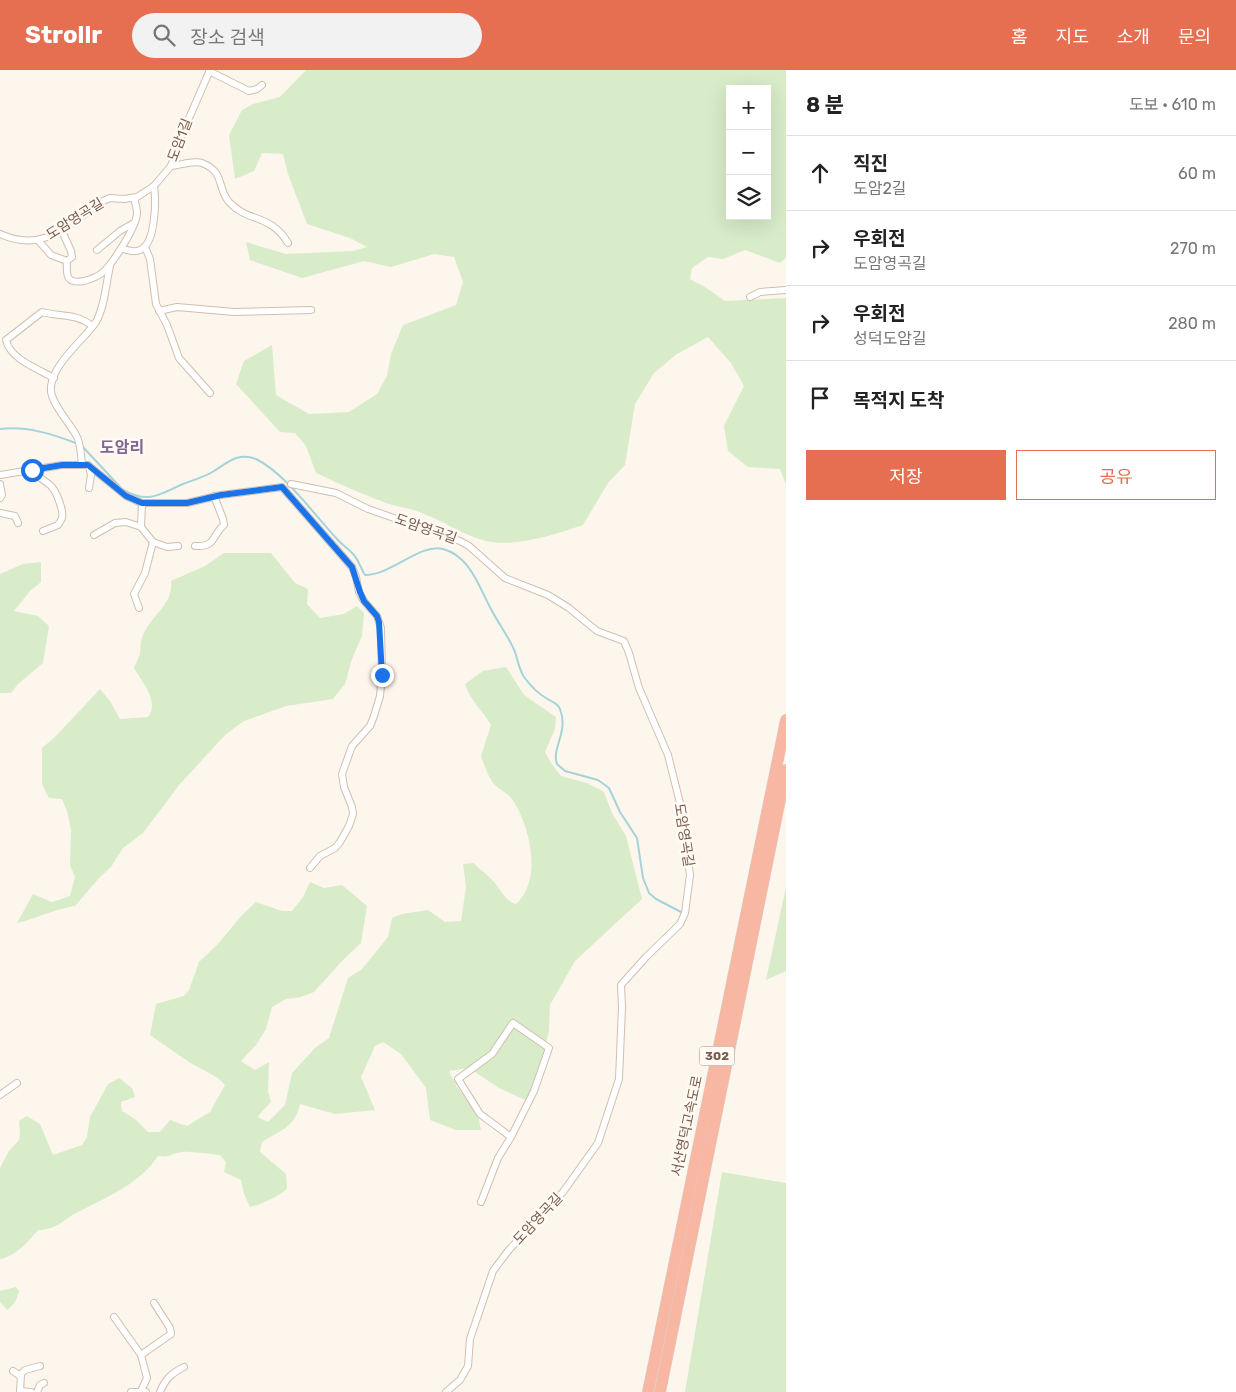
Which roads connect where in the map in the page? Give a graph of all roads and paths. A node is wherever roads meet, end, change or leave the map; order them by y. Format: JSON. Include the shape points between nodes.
{"nodes":[{"id":1,"x":210,"y":70,"type":"edge"},
{"id":2,"x":262,"y":85,"type":"dead end"},
{"id":3,"x":172,"y":166,"type":"junction"},
{"id":4,"x":154,"y":186,"type":"junction"},
{"id":5,"x":134,"y":198,"type":"junction"},
{"id":6,"x":135,"y":222,"type":"junction"},
{"id":7,"x":62,"y":230,"type":"junction"},
{"id":8,"x":0,"y":234,"type":"edge"},
{"id":9,"x":38,"y":240,"type":"junction"},
{"id":10,"x":288,"y":243,"type":"dead end"},
{"id":11,"x":144,"y":247,"type":"junction"},
{"id":12,"x":121,"y":248,"type":"junction"},
{"id":13,"x":97,"y":250,"type":"dead end"},
{"id":14,"x":67,"y":261,"type":"junction"},
{"id":15,"x":110,"y":266,"type":"junction"},
{"id":16,"x":786,"y":290,"type":"edge"},
{"id":17,"x":750,"y":297,"type":"dead end"},
{"id":18,"x":159,"y":310,"type":"junction"},
{"id":19,"x":311,"y":310,"type":"dead end"},
{"id":20,"x":92,"y":326,"type":"junction"},
{"id":21,"x":54,"y":378,"type":"junction"},
{"id":22,"x":210,"y":393,"type":"dead end"},
{"id":23,"x":86,"y":465,"type":"junction"},
{"id":24,"x":32,"y":470,"type":"junction"},
{"id":25,"x":0,"y":475,"type":"edge"},
{"id":26,"x":0,"y":484,"type":"edge"},
{"id":27,"x":291,"y":484,"type":"dead end"},
{"id":28,"x":89,"y":488,"type":"dead end"},
{"id":29,"x":214,"y":496,"type":"junction"},
{"id":30,"x":0,"y":498,"type":"edge"},
{"id":31,"x":142,"y":503,"type":"junction"},
{"id":32,"x":0,"y":513,"type":"edge"},
{"id":33,"x":18,"y":523,"type":"dead end"},
{"id":34,"x":141,"y":527,"type":"junction"},
{"id":35,"x":43,"y":531,"type":"dead end"},
{"id":36,"x":94,"y":535,"type":"dead end"},
{"id":37,"x":153,"y":542,"type":"junction"},
{"id":38,"x":178,"y":546,"type":"dead end"},
{"id":39,"x":195,"y":546,"type":"dead end"},
{"id":40,"x":139,"y":608,"type":"dead end"},
{"id":41,"x":786,"y":720,"type":"edge"},
{"id":42,"x":786,"y":770,"type":"edge"},
{"id":43,"x":310,"y":868,"type":"dead end"},
{"id":44,"x":17,"y":1083,"type":"dead end"},
{"id":45,"x":0,"y":1095,"type":"edge"},
{"id":46,"x":511,"y":1137,"type":"junction"},
{"id":47,"x":481,"y":1202,"type":"dead end"},
{"id":48,"x":154,"y":1303,"type":"dead end"},
{"id":49,"x":114,"y":1317,"type":"dead end"},
{"id":50,"x":140,"y":1355,"type":"junction"},
{"id":51,"x":40,"y":1366,"type":"dead end"},
{"id":52,"x":184,"y":1367,"type":"dead end"},
{"id":53,"x":13,"y":1371,"type":"dead end"},
{"id":54,"x":20,"y":1376,"type":"junction"},
{"id":55,"x":44,"y":1383,"type":"dead end"},
{"id":56,"x":20,"y":1391,"type":"edge"},
{"id":57,"x":141,"y":1391,"type":"edge"},
{"id":58,"x":31,"y":1392,"type":"edge"},
{"id":59,"x":37,"y":1392,"type":"edge"},
{"id":60,"x":131,"y":1392,"type":"edge"},
{"id":61,"x":146,"y":1392,"type":"edge"},
{"id":62,"x":160,"y":1392,"type":"edge"},
{"id":63,"x":446,"y":1392,"type":"edge"},
{"id":64,"x":648,"y":1392,"type":"edge"},
{"id":65,"x":660,"y":1392,"type":"edge"}],
"edges":[{"from":1,"to":2,"type":"street","via":[[248,91]]},
{"from":1,"to":3,"type":"street","name":"도암1길"},
{"from":3,"to":4,"type":"street","name":"도암1길"},
{"from":3,"to":10,"type":"street","via":[[200,162],[208,166],[218,176],[230,203],[244,213],[270,223]]},
{"from":4,"to":5,"type":"street","name":"도암1길"},
{"from":4,"to":11,"type":"street","via":[[155,217]]},
{"from":5,"to":6,"type":"street","via":[[138,214]]},
{"from":5,"to":7,"type":"street","name":"도암영곡길","via":[[103,201]]},
{"from":6,"to":12,"type":"street"},
{"from":6,"to":13,"type":"street"},
{"from":7,"to":9,"type":"street","name":"도암영곡길"},
{"from":7,"to":14,"type":"street","via":[[72,257]]},
{"from":8,"to":9,"type":"street","name":"도암영곡길","via":[[23,241]]},
{"from":9,"to":14,"type":"street","via":[[51,255]]},
{"from":11,"to":12,"type":"street","via":[[140,251]]},
{"from":11,"to":18,"type":"street","via":[[150,259]]},
{"from":12,"to":15,"type":"street"},
{"from":14,"to":15,"type":"street","via":[[66,273],[74,283],[92,279]]},
{"from":15,"to":20,"type":"street","via":[[102,305]]},
{"from":16,"to":17,"type":"street","via":[[760,292]]},
{"from":18,"to":19,"type":"street","via":[[177,307],[234,312]]},
{"from":18,"to":22,"type":"street","via":[[179,358]]},
{"from":20,"to":21,"type":"street","via":[[67,355]]},
{"from":20,"to":21,"type":"street","via":[[77,317],[42,312],[6,340],[14,353]]},
{"from":21,"to":23,"type":"street","via":[[51,391],[77,436]]},
{"from":23,"to":24,"type":"street"},
{"from":23,"to":28,"type":"street","via":[[91,475]]},
{"from":23,"to":31,"type":"street","via":[[126,496]]},
{"from":24,"to":25,"type":"street"},
{"from":24,"to":35,"type":"street","via":[[52,487],[62,511],[58,525]]},
{"from":26,"to":30,"type":"street"},
{"from":27,"to":63,"type":"street","name":"도암영곡길","via":[[336,493],[368,509],[460,540],[505,578],[548,595],[597,631],[624,641],[639,688],[668,755],[681,807],[690,875],[684,913],[677,928],[620,985],[619,1078],[603,1131],[568,1186],[493,1271],[470,1340],[468,1366],[460,1380]]},
{"from":29,"to":31,"type":"street","via":[[187,503]]},
{"from":29,"to":39,"type":"street","via":[[224,525],[212,543]]},
{"from":29,"to":43,"type":"street","via":[[282,487],[352,567],[364,601],[377,616],[381,628],[380,696],[370,726],[352,746],[342,774],[353,814],[340,842],[320,856]]},
{"from":31,"to":34,"type":"street"},
{"from":32,"to":33,"type":"street","via":[[15,516]]},
{"from":34,"to":36,"type":"street","via":[[120,522]]},
{"from":34,"to":37,"type":"street"},
{"from":37,"to":38,"type":"street","via":[[167,547]]},
{"from":37,"to":40,"type":"street","via":[[145,573],[134,594]]},
{"from":41,"to":64,"type":"highway","name":"서산영덕고속도로","number":"302"},
{"from":42,"to":65,"type":"highway","name":"서산영덕고속도로","number":"302"},
{"from":44,"to":45,"type":"street"},
{"from":46,"to":46,"type":"street","via":[[534,1091],[550,1048],[513,1023],[492,1054],[458,1079],[480,1114]]},
{"from":46,"to":47,"type":"street","via":[[498,1158]]},
{"from":48,"to":50,"type":"street","via":[[171,1334]]},
{"from":49,"to":50,"type":"street"},
{"from":50,"to":57,"type":"street","via":[[147,1378]]},
{"from":51,"to":54,"type":"street","via":[[25,1370]]},
{"from":52,"to":62,"type":"street","via":[[171,1374]]},
{"from":53,"to":54,"type":"street"},
{"from":54,"to":56,"type":"street"},
{"from":55,"to":59,"type":"street"},
{"from":56,"to":58,"type":"street"},
{"from":57,"to":60,"type":"street"},
{"from":57,"to":61,"type":"street"}]}
